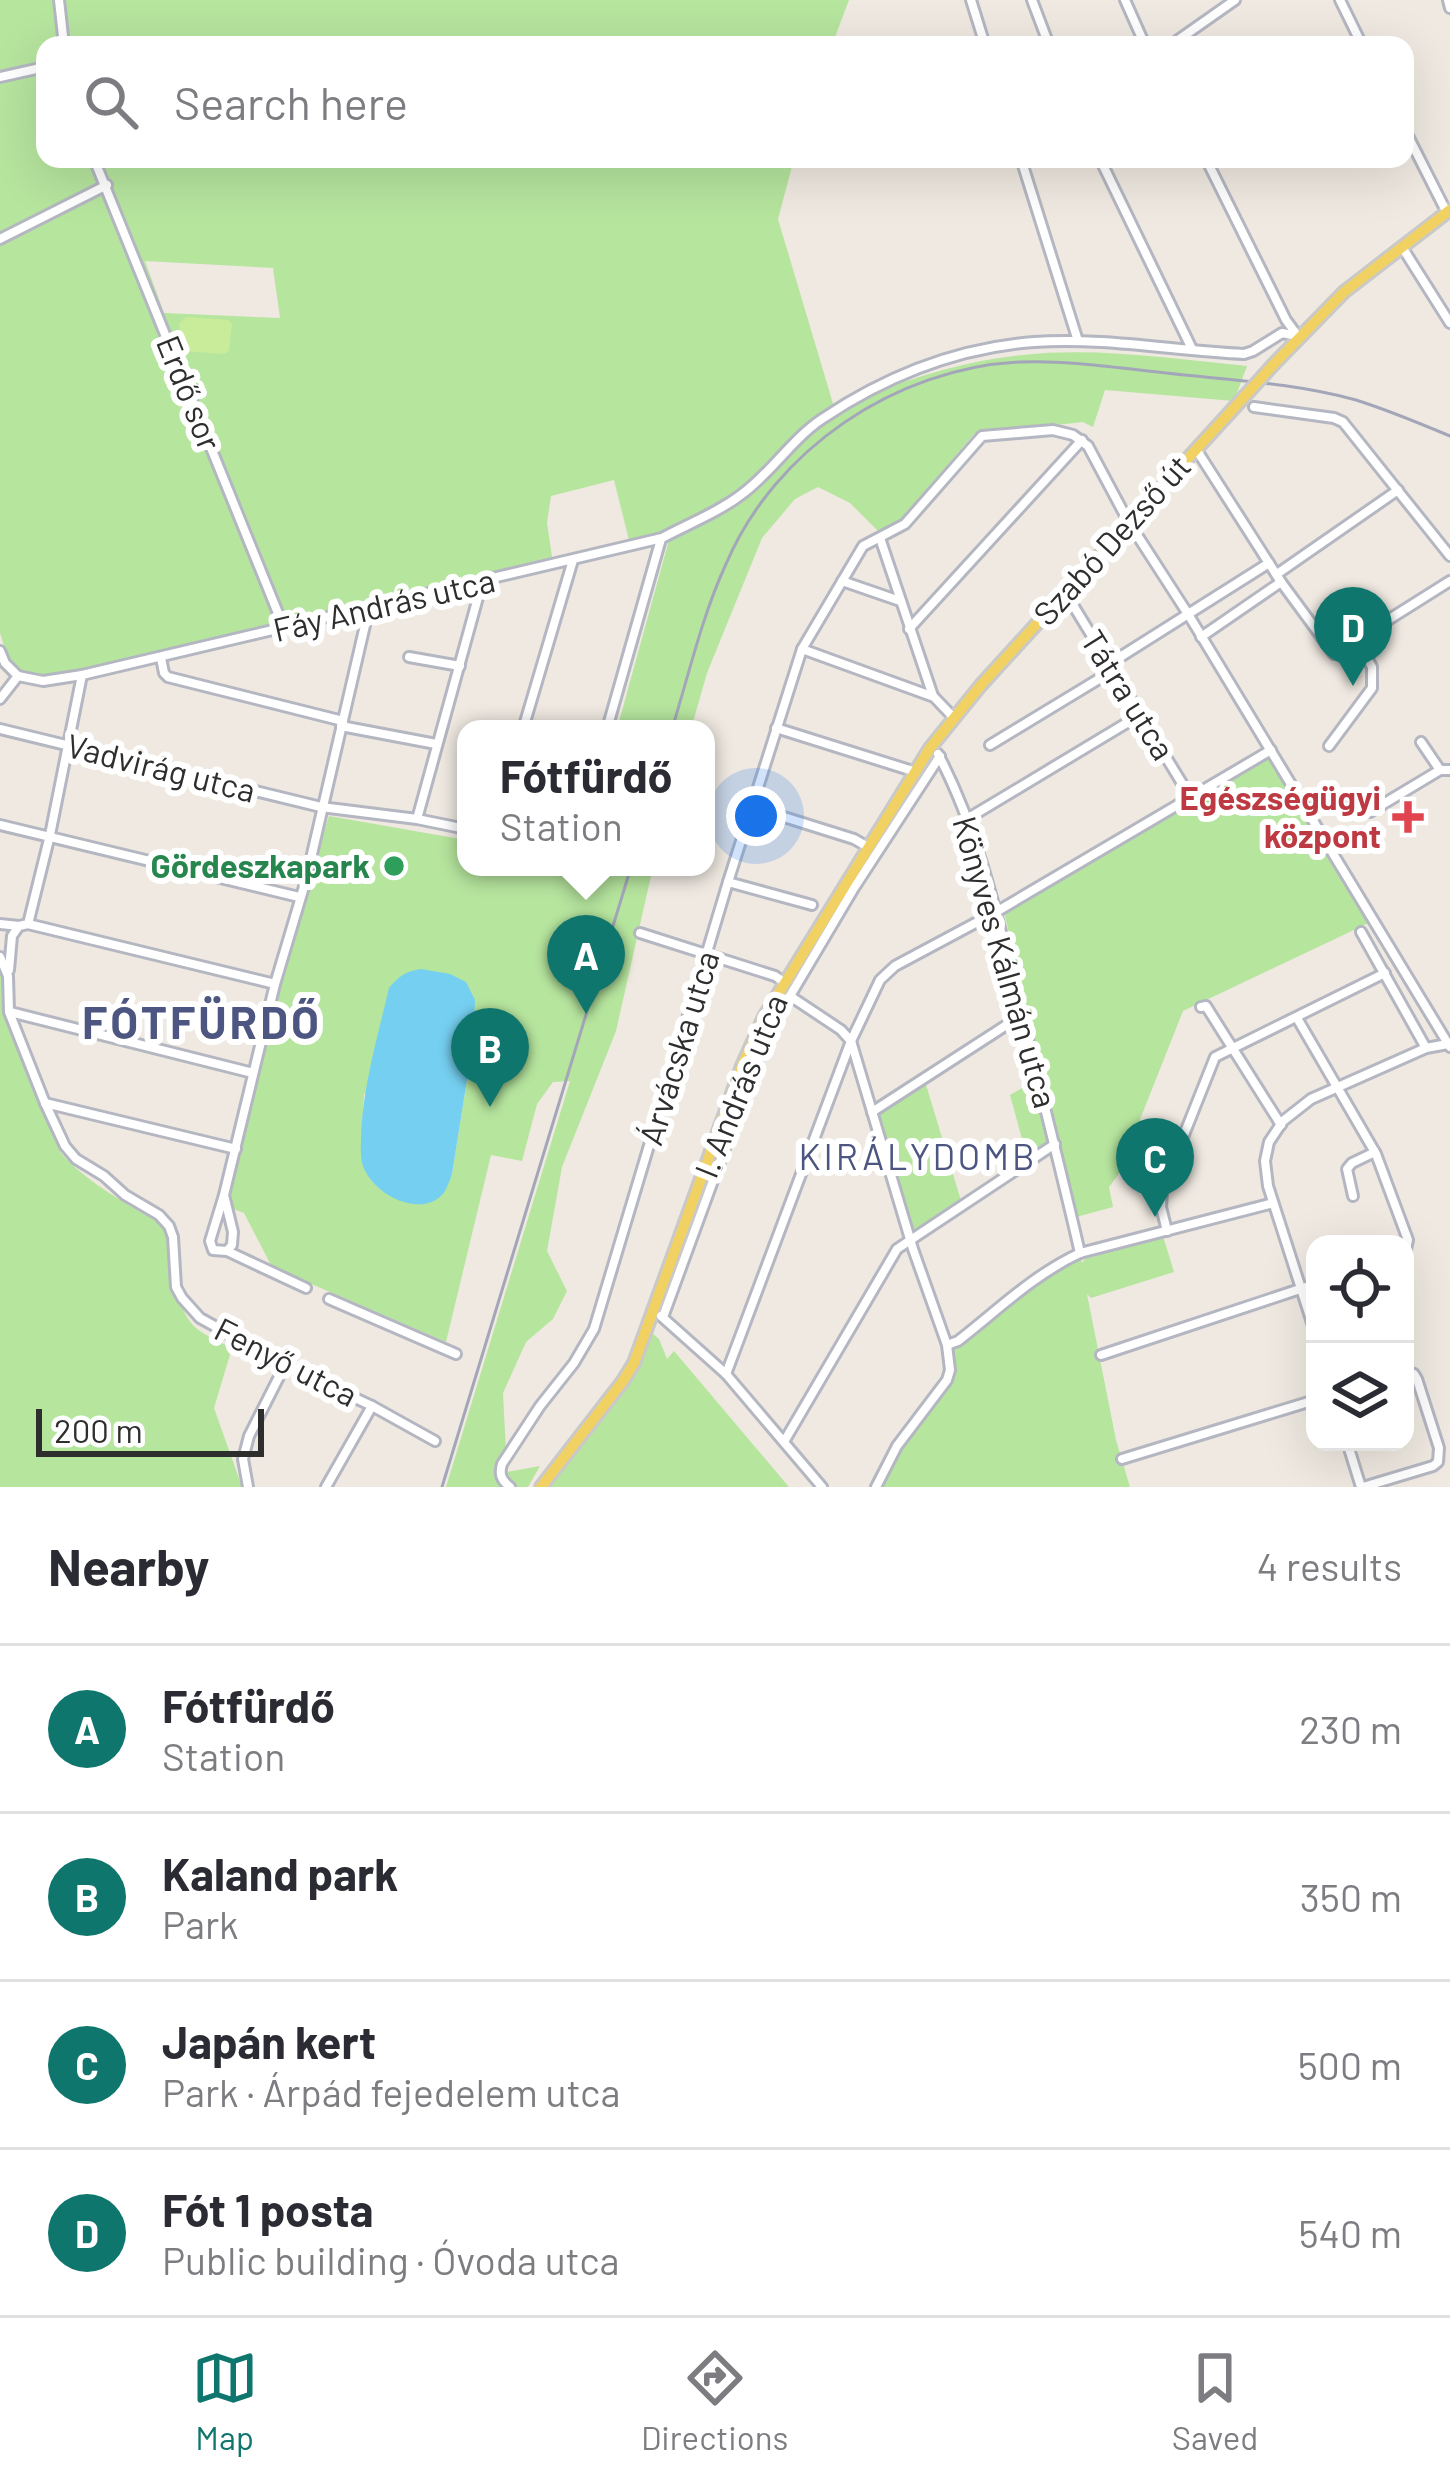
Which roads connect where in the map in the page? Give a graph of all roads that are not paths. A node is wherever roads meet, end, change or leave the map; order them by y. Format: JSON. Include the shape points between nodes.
{"nodes":[{"id":1,"x":59,"y":0,"type":"edge"},
{"id":2,"x":971,"y":0,"type":"edge"},
{"id":3,"x":1032,"y":0,"type":"edge"},
{"id":4,"x":1125,"y":0,"type":"edge"},
{"id":5,"x":1235,"y":0,"type":"edge"},
{"id":6,"x":1340,"y":0,"type":"edge"},
{"id":7,"x":63,"y":36,"type":"edge"},
{"id":8,"x":982,"y":36,"type":"edge"},
{"id":9,"x":1046,"y":36,"type":"edge"},
{"id":10,"x":1141,"y":36,"type":"edge"},
{"id":11,"x":1184,"y":36,"type":"edge"},
{"id":12,"x":1358,"y":36,"type":"edge"},
{"id":13,"x":36,"y":70,"type":"edge"},
{"id":14,"x":0,"y":77,"type":"edge"},
{"id":15,"x":1414,"y":147,"type":"edge"},
{"id":16,"x":98,"y":168,"type":"edge"},
{"id":17,"x":1024,"y":168,"type":"edge"},
{"id":18,"x":1104,"y":168,"type":"edge"},
{"id":19,"x":1210,"y":168,"type":"edge"},
{"id":20,"x":107,"y":185,"type":"junction"},
{"id":21,"x":1448,"y":212,"type":"edge"},
{"id":22,"x":0,"y":239,"type":"edge"},
{"id":23,"x":1402,"y":247,"type":"junction"},
{"id":24,"x":1450,"y":323,"type":"edge"},
{"id":25,"x":1298,"y":336,"type":"junction"},
{"id":26,"x":1078,"y":341,"type":"junction"},
{"id":27,"x":1192,"y":351,"type":"junction"},
{"id":28,"x":1254,"y":407,"type":"dead end"},
{"id":29,"x":1082,"y":440,"type":"junction"},
{"id":30,"x":1195,"y":448,"type":"junction"},
{"id":31,"x":1398,"y":490,"type":"junction"},
{"id":32,"x":1128,"y":521,"type":"junction"},
{"id":33,"x":662,"y":538,"type":"junction"},
{"id":34,"x":880,"y":538,"type":"junction"},
{"id":35,"x":1450,"y":556,"type":"edge"},
{"id":36,"x":573,"y":560,"type":"junction"},
{"id":37,"x":1269,"y":563,"type":"junction"},
{"id":38,"x":1279,"y":578,"type":"junction"},
{"id":39,"x":842,"y":581,"type":"junction"},
{"id":40,"x":1450,"y":581,"type":"edge"},
{"id":41,"x":482,"y":583,"type":"junction"},
{"id":42,"x":1065,"y":592,"type":"junction"},
{"id":43,"x":900,"y":601,"type":"junction"},
{"id":44,"x":369,"y":608,"type":"junction"},
{"id":45,"x":1188,"y":614,"type":"junction"},
{"id":46,"x":284,"y":628,"type":"junction"},
{"id":47,"x":910,"y":629,"type":"junction"},
{"id":48,"x":1201,"y":637,"type":"junction"},
{"id":49,"x":1357,"y":640,"type":"junction"},
{"id":50,"x":802,"y":649,"type":"junction"},
{"id":51,"x":0,"y":651,"type":"edge"},
{"id":52,"x":409,"y":656,"type":"dead end"},
{"id":53,"x":161,"y":658,"type":"junction"},
{"id":54,"x":460,"y":666,"type":"junction"},
{"id":55,"x":1110,"y":668,"type":"junction"},
{"id":56,"x":82,"y":675,"type":"junction"},
{"id":57,"x":18,"y":676,"type":"junction"},
{"id":58,"x":934,"y":697,"type":"junction"},
{"id":59,"x":0,"y":699,"type":"edge"},
{"id":60,"x":1140,"y":715,"type":"junction"},
{"id":61,"x":954,"y":718,"type":"junction"},
{"id":62,"x":526,"y":720,"type":"edge"},
{"id":63,"x":610,"y":720,"type":"edge"},
{"id":64,"x":342,"y":723,"type":"junction"},
{"id":65,"x":776,"y":728,"type":"junction"},
{"id":66,"x":0,"y":729,"type":"edge"},
{"id":67,"x":1421,"y":742,"type":"dead end"},
{"id":68,"x":436,"y":744,"type":"junction"},
{"id":69,"x":990,"y":745,"type":"dead end"},
{"id":70,"x":69,"y":746,"type":"junction"},
{"id":71,"x":1329,"y":746,"type":"dead end"},
{"id":72,"x":1271,"y":751,"type":"junction"},
{"id":73,"x":935,"y":752,"type":"junction"},
{"id":74,"x":1445,"y":770,"type":"edge"},
{"id":75,"x":916,"y":772,"type":"junction"},
{"id":76,"x":1191,"y":798,"type":"junction"},
{"id":77,"x":321,"y":807,"type":"junction"},
{"id":78,"x":752,"y":807,"type":"junction"},
{"id":79,"x":1370,"y":812,"type":"dead end"},
{"id":80,"x":417,"y":818,"type":"junction"},
{"id":81,"x":967,"y":819,"type":"junction"},
{"id":82,"x":0,"y":825,"type":"edge"},
{"id":83,"x":457,"y":827,"type":"edge"},
{"id":84,"x":50,"y":835,"type":"junction"},
{"id":85,"x":868,"y":847,"type":"junction"},
{"id":86,"x":728,"y":882,"type":"junction"},
{"id":87,"x":299,"y":897,"type":"junction"},
{"id":88,"x":812,"y":905,"type":"dead end"},
{"id":89,"x":996,"y":912,"type":"junction"},
{"id":90,"x":0,"y":924,"type":"edge"},
{"id":91,"x":24,"y":925,"type":"junction"},
{"id":92,"x":1361,"y":932,"type":"dead end"},
{"id":93,"x":640,"y":934,"type":"dead end"},
{"id":94,"x":707,"y":955,"type":"junction"},
{"id":95,"x":0,"y":957,"type":"edge"},
{"id":96,"x":1384,"y":973,"type":"junction"},
{"id":97,"x":8,"y":976,"type":"junction"},
{"id":98,"x":784,"y":982,"type":"junction"},
{"id":99,"x":275,"y":984,"type":"junction"},
{"id":100,"x":790,"y":996,"type":"junction"},
{"id":101,"x":1201,"y":1007,"type":"dead end"},
{"id":102,"x":9,"y":1012,"type":"junction"},
{"id":103,"x":1022,"y":1015,"type":"junction"},
{"id":104,"x":1297,"y":1018,"type":"junction"},
{"id":105,"x":1450,"y":1023,"type":"edge"},
{"id":106,"x":1440,"y":1029,"type":"junction"},
{"id":107,"x":850,"y":1040,"type":"junction"},
{"id":108,"x":1449,"y":1045,"type":"edge"},
{"id":109,"x":1232,"y":1048,"type":"junction"},
{"id":110,"x":1426,"y":1048,"type":"junction"},
{"id":111,"x":253,"y":1073,"type":"junction"},
{"id":112,"x":1338,"y":1087,"type":"junction"},
{"id":113,"x":45,"y":1103,"type":"junction"},
{"id":114,"x":872,"y":1112,"type":"junction"},
{"id":115,"x":1281,"y":1125,"type":"junction"},
{"id":116,"x":1055,"y":1144,"type":"junction"},
{"id":117,"x":236,"y":1150,"type":"junction"},
{"id":118,"x":1375,"y":1152,"type":"junction"},
{"id":119,"x":224,"y":1196,"type":"junction"},
{"id":120,"x":1353,"y":1196,"type":"dead end"},
{"id":121,"x":1273,"y":1202,"type":"junction"},
{"id":122,"x":1167,"y":1231,"type":"junction"},
{"id":123,"x":1406,"y":1235,"type":"edge"},
{"id":124,"x":910,"y":1238,"type":"junction"},
{"id":125,"x":227,"y":1250,"type":"junction"},
{"id":126,"x":1080,"y":1253,"type":"junction"},
{"id":127,"x":1306,"y":1287,"type":"edge"},
{"id":128,"x":306,"y":1288,"type":"dead end"},
{"id":129,"x":1303,"y":1288,"type":"junction"},
{"id":130,"x":329,"y":1299,"type":"dead end"},
{"id":131,"x":1306,"y":1299,"type":"edge"},
{"id":132,"x":659,"y":1315,"type":"junction"},
{"id":133,"x":946,"y":1345,"type":"junction"},
{"id":134,"x":457,"y":1354,"type":"dead end"},
{"id":135,"x":1101,"y":1355,"type":"dead end"},
{"id":136,"x":285,"y":1366,"type":"junction"},
{"id":137,"x":726,"y":1374,"type":"junction"},
{"id":138,"x":1414,"y":1374,"type":"edge"},
{"id":139,"x":1306,"y":1403,"type":"edge"},
{"id":140,"x":372,"y":1406,"type":"junction"},
{"id":141,"x":784,"y":1440,"type":"junction"},
{"id":142,"x":435,"y":1441,"type":"dead end"},
{"id":143,"x":1350,"y":1451,"type":"edge"},
{"id":144,"x":1122,"y":1460,"type":"dead end"},
{"id":145,"x":248,"y":1487,"type":"edge"},
{"id":146,"x":326,"y":1487,"type":"edge"},
{"id":147,"x":509,"y":1487,"type":"edge"},
{"id":148,"x":542,"y":1487,"type":"edge"},
{"id":149,"x":822,"y":1487,"type":"edge"},
{"id":150,"x":876,"y":1487,"type":"edge"},
{"id":151,"x":1362,"y":1487,"type":"edge"}],
"edges":[{"from":1,"to":7,"type":"street"},
{"from":2,"to":8,"type":"street"},
{"from":3,"to":9,"type":"street"},
{"from":4,"to":10,"type":"street"},
{"from":5,"to":11,"type":"street"},
{"from":6,"to":12,"type":"street"},
{"from":13,"to":14,"type":"street"},
{"from":15,"to":21,"type":"street"},
{"from":16,"to":20,"type":"street","name":"Erdő sor"},
{"from":17,"to":26,"type":"street"},
{"from":18,"to":27,"type":"street"},
{"from":19,"to":25,"type":"street"},
{"from":20,"to":22,"type":"street"},
{"from":20,"to":46,"type":"street","name":"Erdő sor"},
{"from":21,"to":23,"type":"main road","name":"Szabó Dezső út"},
{"from":23,"to":24,"type":"street"},
{"from":23,"to":25,"type":"main road","name":"Szabó Dezső út"},
{"from":25,"to":27,"type":"street","name":"Fáy András utca","via":[[1282,333],[1244,354]]},
{"from":25,"to":30,"type":"main road","name":"Szabó Dezső út","bridge":true},
{"from":26,"to":27,"type":"street","name":"Fáy András utca"},
{"from":26,"to":33,"type":"street","name":"Fáy András utca","via":[[977,350],[912,370],[817,422],[741,495]]},
{"from":28,"to":31,"type":"street","via":[[1343,422]]},
{"from":29,"to":32,"type":"street"},
{"from":29,"to":34,"type":"street","name":"Árvácska utca","via":[[1053,430],[982,436],[905,524]]},
{"from":29,"to":47,"type":"street"},
{"from":30,"to":32,"type":"main road","name":"Szabó Dezső út"},
{"from":30,"to":37,"type":"street"},
{"from":31,"to":35,"type":"street"},
{"from":31,"to":38,"type":"street"},
{"from":32,"to":42,"type":"main road","name":"Szabó Dezső út"},
{"from":32,"to":45,"type":"street"},
{"from":33,"to":36,"type":"street","name":"Fáy András utca"},
{"from":33,"to":63,"type":"street"},
{"from":34,"to":39,"type":"street","name":"Árvácska utca","via":[[863,546]]},
{"from":34,"to":43,"type":"street"},
{"from":36,"to":41,"type":"street","name":"Fáy András utca"},
{"from":36,"to":62,"type":"street"},
{"from":37,"to":38,"type":"street"},
{"from":37,"to":45,"type":"street"},
{"from":38,"to":48,"type":"street"},
{"from":38,"to":49,"type":"street","via":[[1334,654]]},
{"from":39,"to":43,"type":"street"},
{"from":39,"to":50,"type":"street","name":"Árvácska utca"},
{"from":40,"to":49,"type":"street"},
{"from":41,"to":44,"type":"street","name":"Fáy András utca"},
{"from":41,"to":54,"type":"street"},
{"from":42,"to":55,"type":"street","name":"Tátra utca"},
{"from":42,"to":61,"type":"main road","name":"Szabó Dezső út"},
{"from":43,"to":47,"type":"street"},
{"from":44,"to":46,"type":"street","name":"Fáy András utca"},
{"from":44,"to":64,"type":"street"},
{"from":45,"to":48,"type":"street"},
{"from":45,"to":55,"type":"street"},
{"from":46,"to":53,"type":"street","name":"Fáy András utca"},
{"from":47,"to":58,"type":"street"},
{"from":48,"to":72,"type":"street"},
{"from":49,"to":71,"type":"street","via":[[1372,667],[1372,688]]},
{"from":50,"to":58,"type":"street"},
{"from":50,"to":65,"type":"street","name":"Árvácska utca"},
{"from":51,"to":57,"type":"street"},
{"from":52,"to":54,"type":"street"},
{"from":53,"to":56,"type":"street","name":"Fáy András utca"},
{"from":53,"to":64,"type":"street","via":[[168,677]]},
{"from":54,"to":68,"type":"street"},
{"from":55,"to":60,"type":"street","name":"Tátra utca"},
{"from":55,"to":69,"type":"street"},
{"from":56,"to":57,"type":"street","name":"Fáy András utca"},
{"from":56,"to":70,"type":"street"},
{"from":57,"to":59,"type":"street"},
{"from":58,"to":61,"type":"street"},
{"from":60,"to":76,"type":"street","name":"Tátra utca"},
{"from":60,"to":81,"type":"street"},
{"from":61,"to":73,"type":"main road","name":"Szabó Dezső út"},
{"from":64,"to":68,"type":"street"},
{"from":64,"to":77,"type":"street"},
{"from":65,"to":75,"type":"street"},
{"from":65,"to":78,"type":"street","name":"Árvácska utca"},
{"from":66,"to":70,"type":"street","name":"Vadvirág utca"},
{"from":67,"to":74,"type":"street"},
{"from":68,"to":80,"type":"street"},
{"from":70,"to":77,"type":"street","name":"Vadvirág utca"},
{"from":70,"to":84,"type":"street"},
{"from":72,"to":76,"type":"street"},
{"from":72,"to":106,"type":"street"},
{"from":73,"to":75,"type":"main road","name":"I. András utca"},
{"from":73,"to":81,"type":"street","name":"Könyves Kálmán utca"},
{"from":73,"to":100,"type":"street","name":"I. András utca"},
{"from":74,"to":79,"type":"street"},
{"from":75,"to":85,"type":"main road","name":"I. András utca"},
{"from":76,"to":89,"type":"street"},
{"from":77,"to":80,"type":"street","name":"Vadvirág utca"},
{"from":77,"to":87,"type":"street"},
{"from":78,"to":85,"type":"street"},
{"from":78,"to":86,"type":"street","name":"Árvácska utca"},
{"from":80,"to":83,"type":"street","name":"Vadvirág utca"},
{"from":81,"to":89,"type":"street","name":"Könyves Kálmán utca"},
{"from":82,"to":84,"type":"street"},
{"from":84,"to":87,"type":"street"},
{"from":84,"to":91,"type":"street"},
{"from":85,"to":98,"type":"main road","name":"I. András utca"},
{"from":86,"to":88,"type":"street"},
{"from":86,"to":94,"type":"street","name":"Árvácska utca"},
{"from":87,"to":99,"type":"street"},
{"from":89,"to":103,"type":"street","name":"Könyves Kálmán utca"},
{"from":89,"to":107,"type":"street","via":[[880,980]]},
{"from":90,"to":91,"type":"street"},
{"from":91,"to":97,"type":"street","via":[[12,936]]},
{"from":91,"to":99,"type":"street"},
{"from":92,"to":96,"type":"street"},
{"from":93,"to":94,"type":"street"},
{"from":94,"to":98,"type":"street"},
{"from":94,"to":147,"type":"street","name":"Árvácska utca","via":[[594,1329],[502,1464]]},
{"from":95,"to":97,"type":"street"},
{"from":96,"to":104,"type":"street"},
{"from":96,"to":110,"type":"street"},
{"from":97,"to":102,"type":"street"},
{"from":98,"to":132,"type":"main road","name":"I. András utca","via":[[742,1066]]},
{"from":99,"to":111,"type":"street"},
{"from":100,"to":107,"type":"street"},
{"from":100,"to":132,"type":"street","name":"I. András utca","via":[[772,1020]]},
{"from":101,"to":109,"type":"street"},
{"from":102,"to":111,"type":"street"},
{"from":102,"to":113,"type":"street"},
{"from":103,"to":114,"type":"street"},
{"from":103,"to":116,"type":"street","name":"Könyves Kálmán utca"},
{"from":104,"to":109,"type":"street"},
{"from":104,"to":112,"type":"street"},
{"from":105,"to":106,"type":"street"},
{"from":106,"to":108,"type":"street"},
{"from":107,"to":114,"type":"street"},
{"from":107,"to":137,"type":"street"},
{"from":108,"to":110,"type":"street"},
{"from":109,"to":115,"type":"street"},
{"from":109,"to":122,"type":"street","via":[[1215,1057],[1162,1190]]},
{"from":110,"to":112,"type":"street"},
{"from":111,"to":117,"type":"street"},
{"from":112,"to":115,"type":"street"},
{"from":112,"to":118,"type":"street"},
{"from":113,"to":117,"type":"street"},
{"from":113,"to":136,"type":"street","name":"Fenyő utca","via":[[76,1160],[169,1226],[176,1287],[200,1318]]},
{"from":114,"to":124,"type":"street"},
{"from":115,"to":121,"type":"street","via":[[1265,1161]]},
{"from":116,"to":124,"type":"street"},
{"from":116,"to":126,"type":"street","name":"Könyves Kálmán utca"},
{"from":117,"to":119,"type":"street"},
{"from":118,"to":120,"type":"street","via":[[1347,1169]]},
{"from":118,"to":123,"type":"street"},
{"from":119,"to":125,"type":"street","via":[[233,1232]]},
{"from":119,"to":125,"type":"street","via":[[210,1241],[213,1250]]},
{"from":121,"to":122,"type":"street"},
{"from":121,"to":129,"type":"street"},
{"from":122,"to":126,"type":"street"},
{"from":124,"to":133,"type":"street"},
{"from":124,"to":141,"type":"street"},
{"from":125,"to":128,"type":"street"},
{"from":126,"to":133,"type":"street"},
{"from":127,"to":129,"type":"street"},
{"from":129,"to":131,"type":"street"},
{"from":129,"to":135,"type":"street"},
{"from":130,"to":134,"type":"street"},
{"from":132,"to":137,"type":"street"},
{"from":132,"to":148,"type":"main road","via":[[623,1382]]},
{"from":133,"to":150,"type":"street","via":[[947,1380]]},
{"from":136,"to":140,"type":"street","name":"Fenyő utca"},
{"from":136,"to":145,"type":"street","via":[[249,1436]]},
{"from":137,"to":141,"type":"street"},
{"from":138,"to":151,"type":"street","via":[[1438,1462]]},
{"from":139,"to":144,"type":"street"},
{"from":140,"to":142,"type":"street","name":"Fenyő utca"},
{"from":140,"to":146,"type":"street"},
{"from":141,"to":149,"type":"street"},
{"from":143,"to":151,"type":"street"}]}
